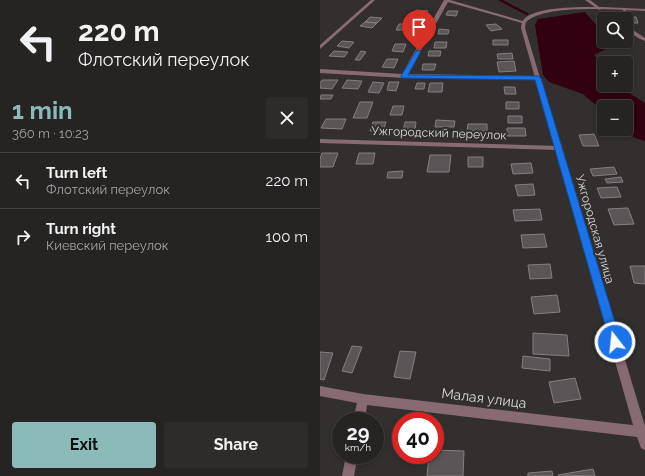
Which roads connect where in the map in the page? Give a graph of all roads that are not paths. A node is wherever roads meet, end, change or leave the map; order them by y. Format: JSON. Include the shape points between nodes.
{"nodes":[{"id":1,"x":373,"y":0,"type":"edge"},
{"id":2,"x":446,"y":0,"type":"edge"},
{"id":3,"x":587,"y":0,"type":"edge"},
{"id":4,"x":600,"y":9,"type":"junction"},
{"id":5,"x":624,"y":9,"type":"junction"},
{"id":6,"x":645,"y":10,"type":"edge"},
{"id":7,"x":624,"y":12,"type":"edge"},
{"id":8,"x":524,"y":22,"type":"junction"},
{"id":9,"x":633,"y":33,"type":"edge"},
{"id":10,"x":645,"y":40,"type":"edge"},
{"id":11,"x":320,"y":48,"type":"edge"},
{"id":12,"x":320,"y":71,"type":"edge"},
{"id":13,"x":404,"y":76,"type":"junction"},
{"id":14,"x":538,"y":78,"type":"junction"},
{"id":15,"x":320,"y":141,"type":"edge"},
{"id":16,"x":558,"y":148,"type":"junction"},
{"id":17,"x":320,"y":391,"type":"edge"},
{"id":18,"x":363,"y":399,"type":"junction"},
{"id":19,"x":361,"y":412,"type":"edge"},
{"id":20,"x":643,"y":432,"type":"edge"},
{"id":21,"x":645,"y":444,"type":"edge"},
{"id":22,"x":350,"y":464,"type":"edge"},
{"id":23,"x":348,"y":476,"type":"edge"}],
"edges":[{"from":1,"to":11,"type":"street"},
{"from":2,"to":8,"type":"street"},
{"from":2,"to":13,"type":"street"},
{"from":3,"to":4,"type":"street"},
{"from":4,"to":5,"type":"street"},
{"from":4,"to":8,"type":"street","via":[[549,11],[531,16]]},
{"from":5,"to":6,"type":"street"},
{"from":5,"to":7,"type":"street"},
{"from":8,"to":14,"type":"street","name":"Ужгородская улица","via":[[523,28]]},
{"from":9,"to":10,"type":"street"},
{"from":12,"to":13,"type":"street"},
{"from":13,"to":14,"type":"street"},
{"from":14,"to":16,"type":"street","name":"Ужгородская улица"},
{"from":15,"to":16,"type":"street","name":"Ужгородский переулок"},
{"from":16,"to":20,"type":"street","name":"Ужгородская улица"},
{"from":17,"to":18,"type":"street","name":"Малая улица"},
{"from":18,"to":19,"type":"street"},
{"from":18,"to":20,"type":"street","name":"Малая улица"},
{"from":20,"to":21,"type":"street","name":"Ужгородская улица"},
{"from":22,"to":23,"type":"street"}]}
